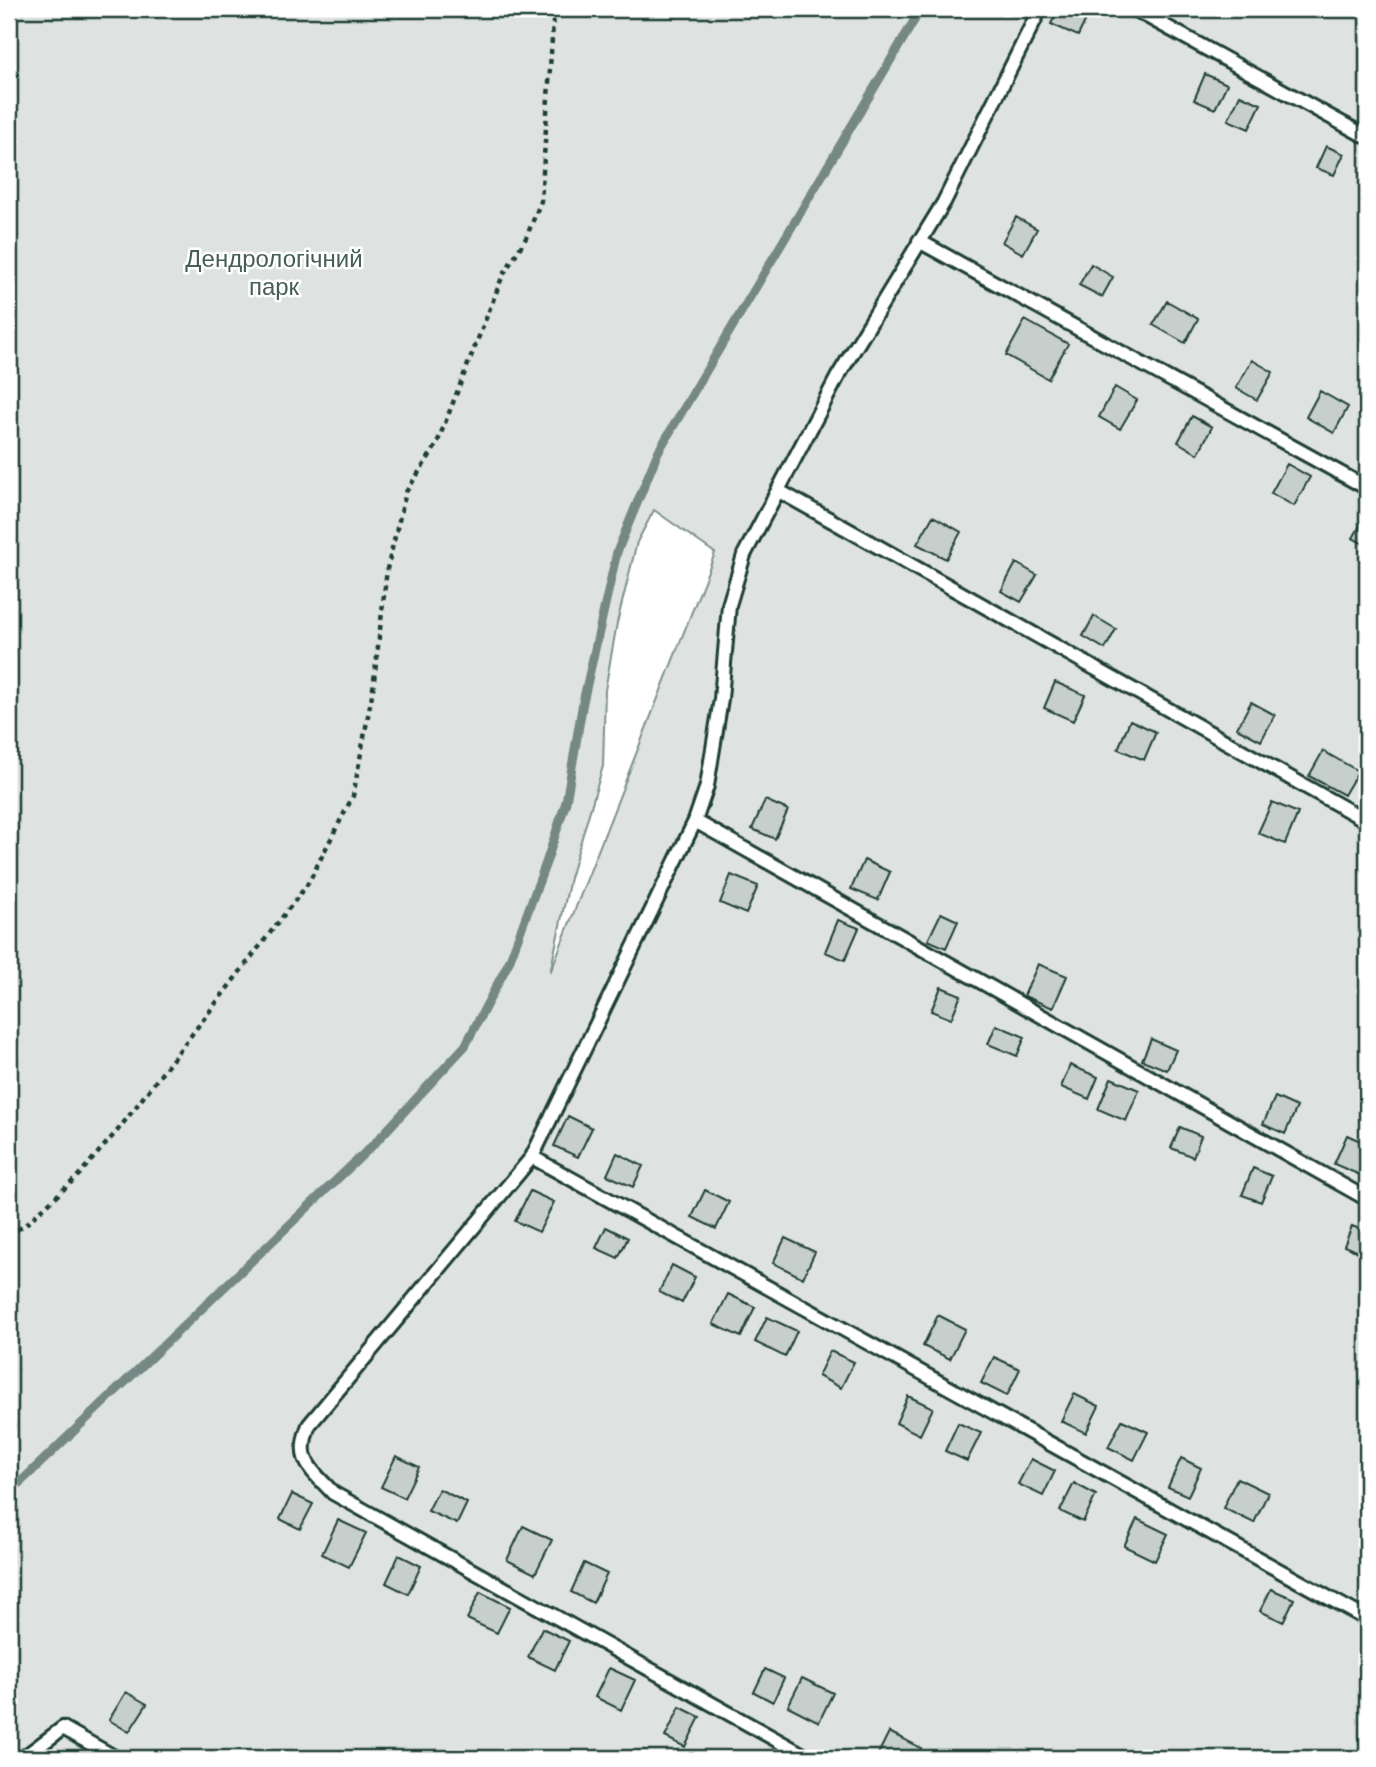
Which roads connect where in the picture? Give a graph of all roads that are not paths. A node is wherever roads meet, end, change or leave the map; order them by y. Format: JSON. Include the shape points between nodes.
{"nodes":[{"id":1,"x":1040,"y":9,"type":"edge"},
{"id":2,"x":1135,"y":9,"type":"edge"},
{"id":3,"x":1367,"y":137,"type":"edge"},
{"id":4,"x":919,"y":241,"type":"junction"},
{"id":5,"x":1367,"y":488,"type":"edge"},
{"id":6,"x":779,"y":491,"type":"junction"},
{"id":7,"x":695,"y":821,"type":"junction"},
{"id":8,"x":1367,"y":821,"type":"edge"},
{"id":9,"x":532,"y":1157,"type":"junction"},
{"id":10,"x":1367,"y":1199,"type":"edge"},
{"id":11,"x":1367,"y":1619,"type":"edge"},
{"id":12,"x":23,"y":1758,"type":"edge"},
{"id":13,"x":116,"y":1758,"type":"edge"},
{"id":14,"x":809,"y":1758,"type":"edge"}],
"edges":[{"from":1,"to":4,"type":"lane","via":[[944,202]]},
{"from":2,"to":3,"type":"lane"},
{"from":4,"to":5,"type":"lane"},
{"from":4,"to":6,"type":"lane","via":[[838,376]]},
{"from":6,"to":7,"type":"lane","via":[[744,555],[729,605],[719,711],[707,786]]},
{"from":6,"to":8,"type":"lane"},
{"from":7,"to":9,"type":"lane"},
{"from":7,"to":10,"type":"lane"},
{"from":9,"to":11,"type":"lane"},
{"from":9,"to":14,"type":"lane","via":[[309,1425],[302,1444],[307,1465],[333,1493]]},
{"from":12,"to":13,"type":"lane","via":[[63,1728]]}]}
